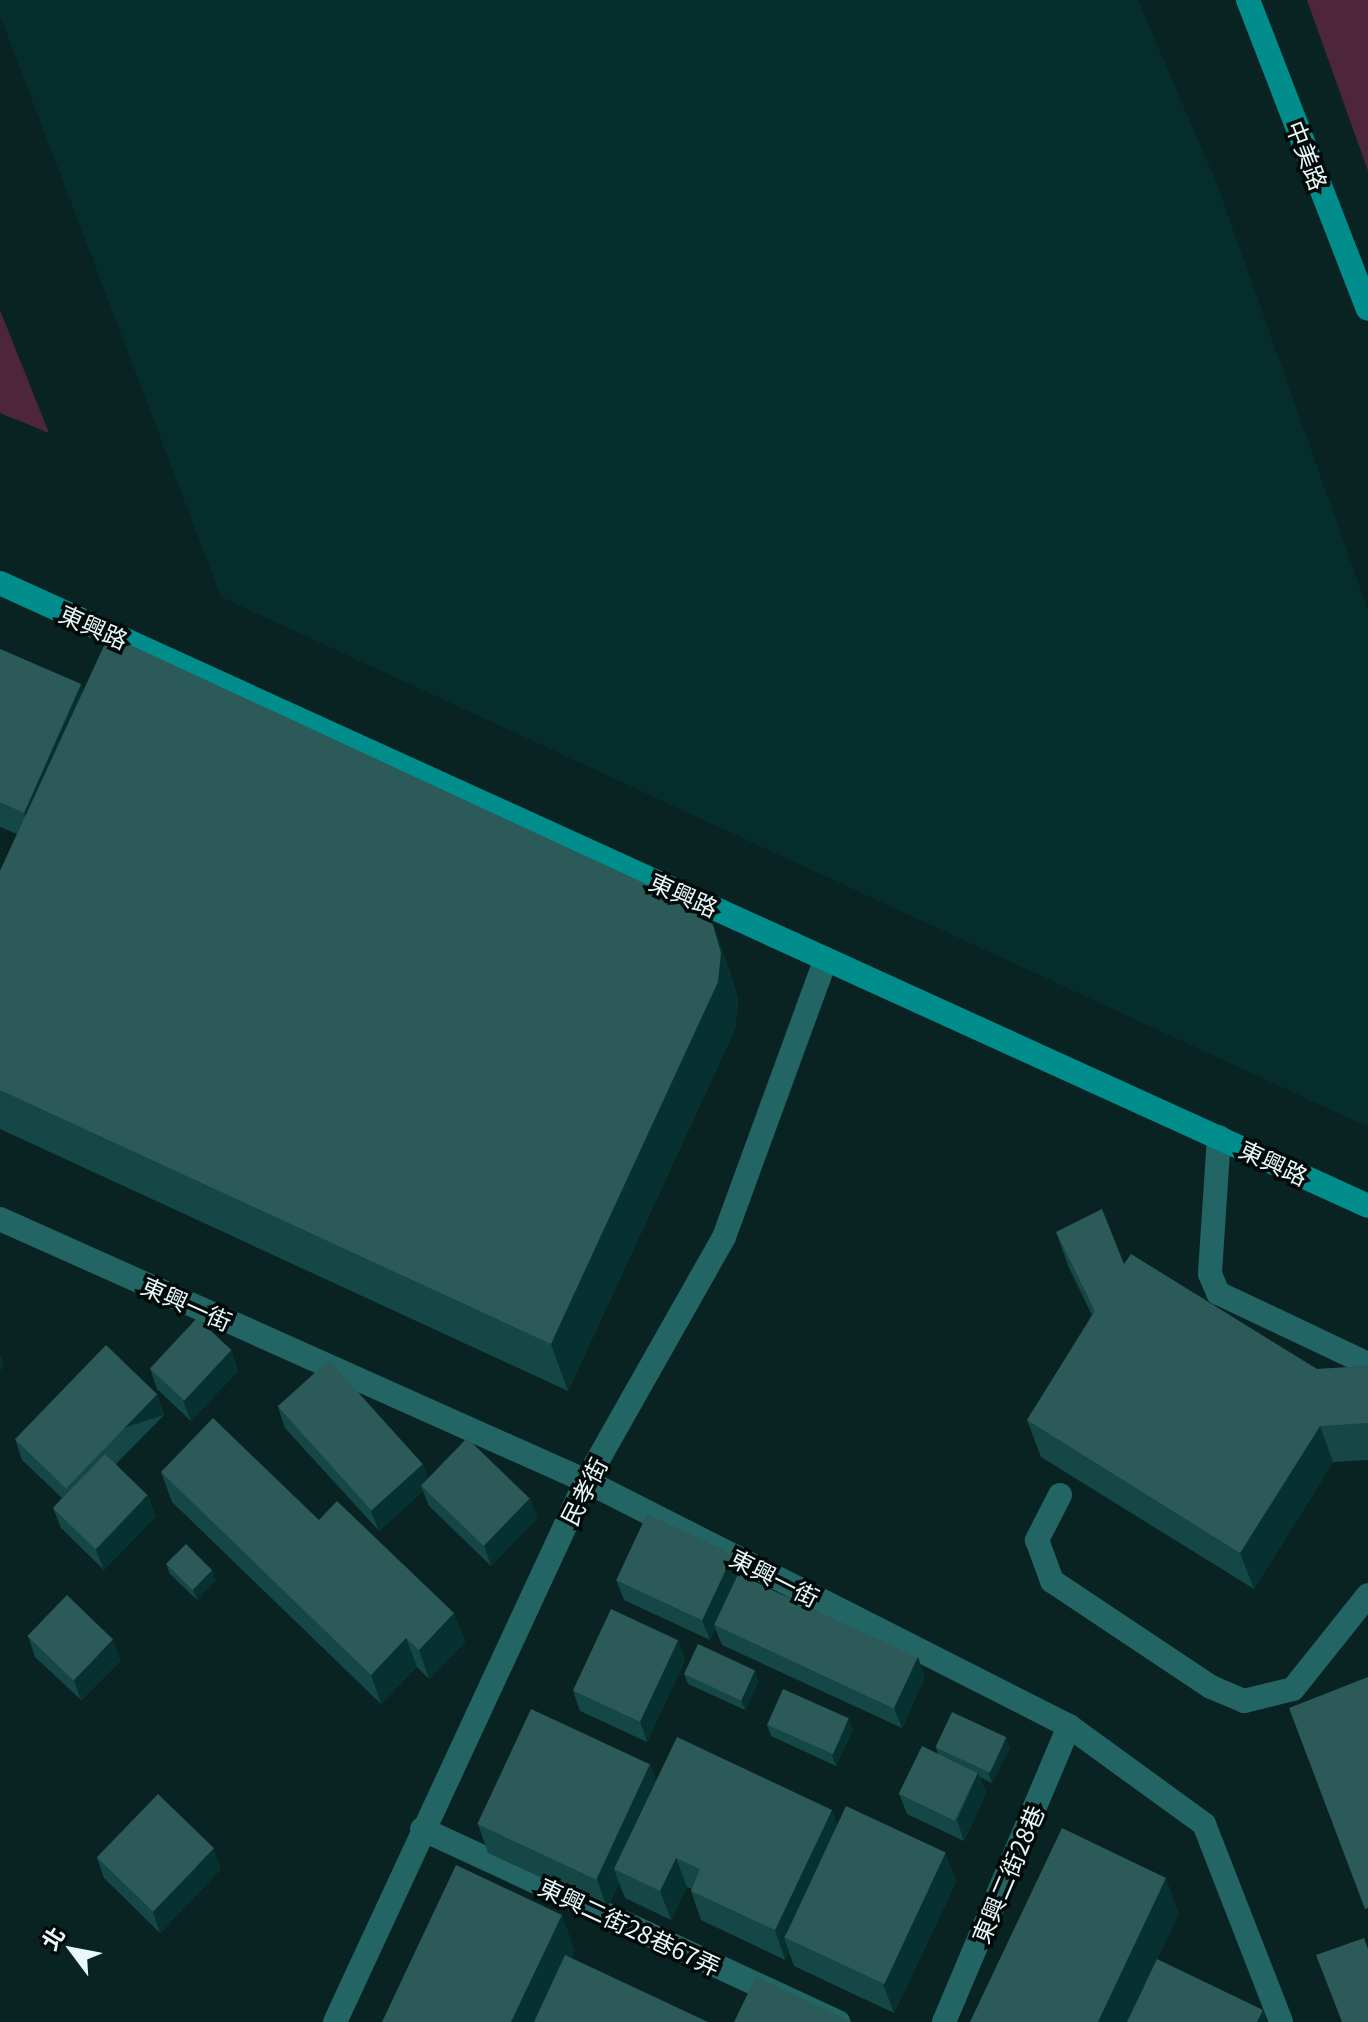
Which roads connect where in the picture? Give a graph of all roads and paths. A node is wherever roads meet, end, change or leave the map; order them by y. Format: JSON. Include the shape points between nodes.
{"nodes":[{"id":1,"x":1248,"y":0,"type":"edge"},
{"id":2,"x":1368,"y":309,"type":"edge"},
{"id":3,"x":0,"y":583,"type":"edge"},
{"id":4,"x":826,"y":959,"type":"junction"},
{"id":5,"x":1219,"y":1137,"type":"junction"},
{"id":6,"x":1368,"y":1206,"type":"edge"},
{"id":7,"x":0,"y":1219,"type":"edge"},
{"id":8,"x":1368,"y":1364,"type":"edge"},
{"id":9,"x":586,"y":1481,"type":"junction"},
{"id":10,"x":1060,"y":1495,"type":"dead end"},
{"id":11,"x":1368,"y":1595,"type":"edge"},
{"id":12,"x":1069,"y":1726,"type":"junction"},
{"id":13,"x":422,"y":1829,"type":"junction"},
{"id":14,"x":335,"y":2022,"type":"edge"},
{"id":15,"x":838,"y":2022,"type":"edge"},
{"id":16,"x":944,"y":2022,"type":"edge"},
{"id":17,"x":1281,"y":2022,"type":"edge"}],
"edges":[{"from":1,"to":2,"type":"street","name":"中美路"},
{"from":3,"to":4,"type":"street","name":"東興路"},
{"from":4,"to":5,"type":"street","name":"東興路"},
{"from":4,"to":9,"type":"street","name":"民孝街","via":[[724,1237]]},
{"from":5,"to":6,"type":"street","name":"東興路"},
{"from":5,"to":8,"type":"street","via":[[1210,1274],[1218,1293]]},
{"from":7,"to":9,"type":"street","name":"東興一街"},
{"from":9,"to":12,"type":"street","name":"東興一街"},
{"from":9,"to":13,"type":"street","name":"民孝街"},
{"from":10,"to":11,"type":"street","via":[[1037,1540],[1052,1581],[1211,1687],[1244,1701],[1293,1689]]},
{"from":12,"to":16,"type":"street","name":"東興二街28巷"},
{"from":12,"to":17,"type":"street","name":"東興一街","via":[[1204,1824]]},
{"from":13,"to":14,"type":"street","name":"民孝街"},
{"from":13,"to":15,"type":"street","name":"東興二街28巷67弄"}]}
